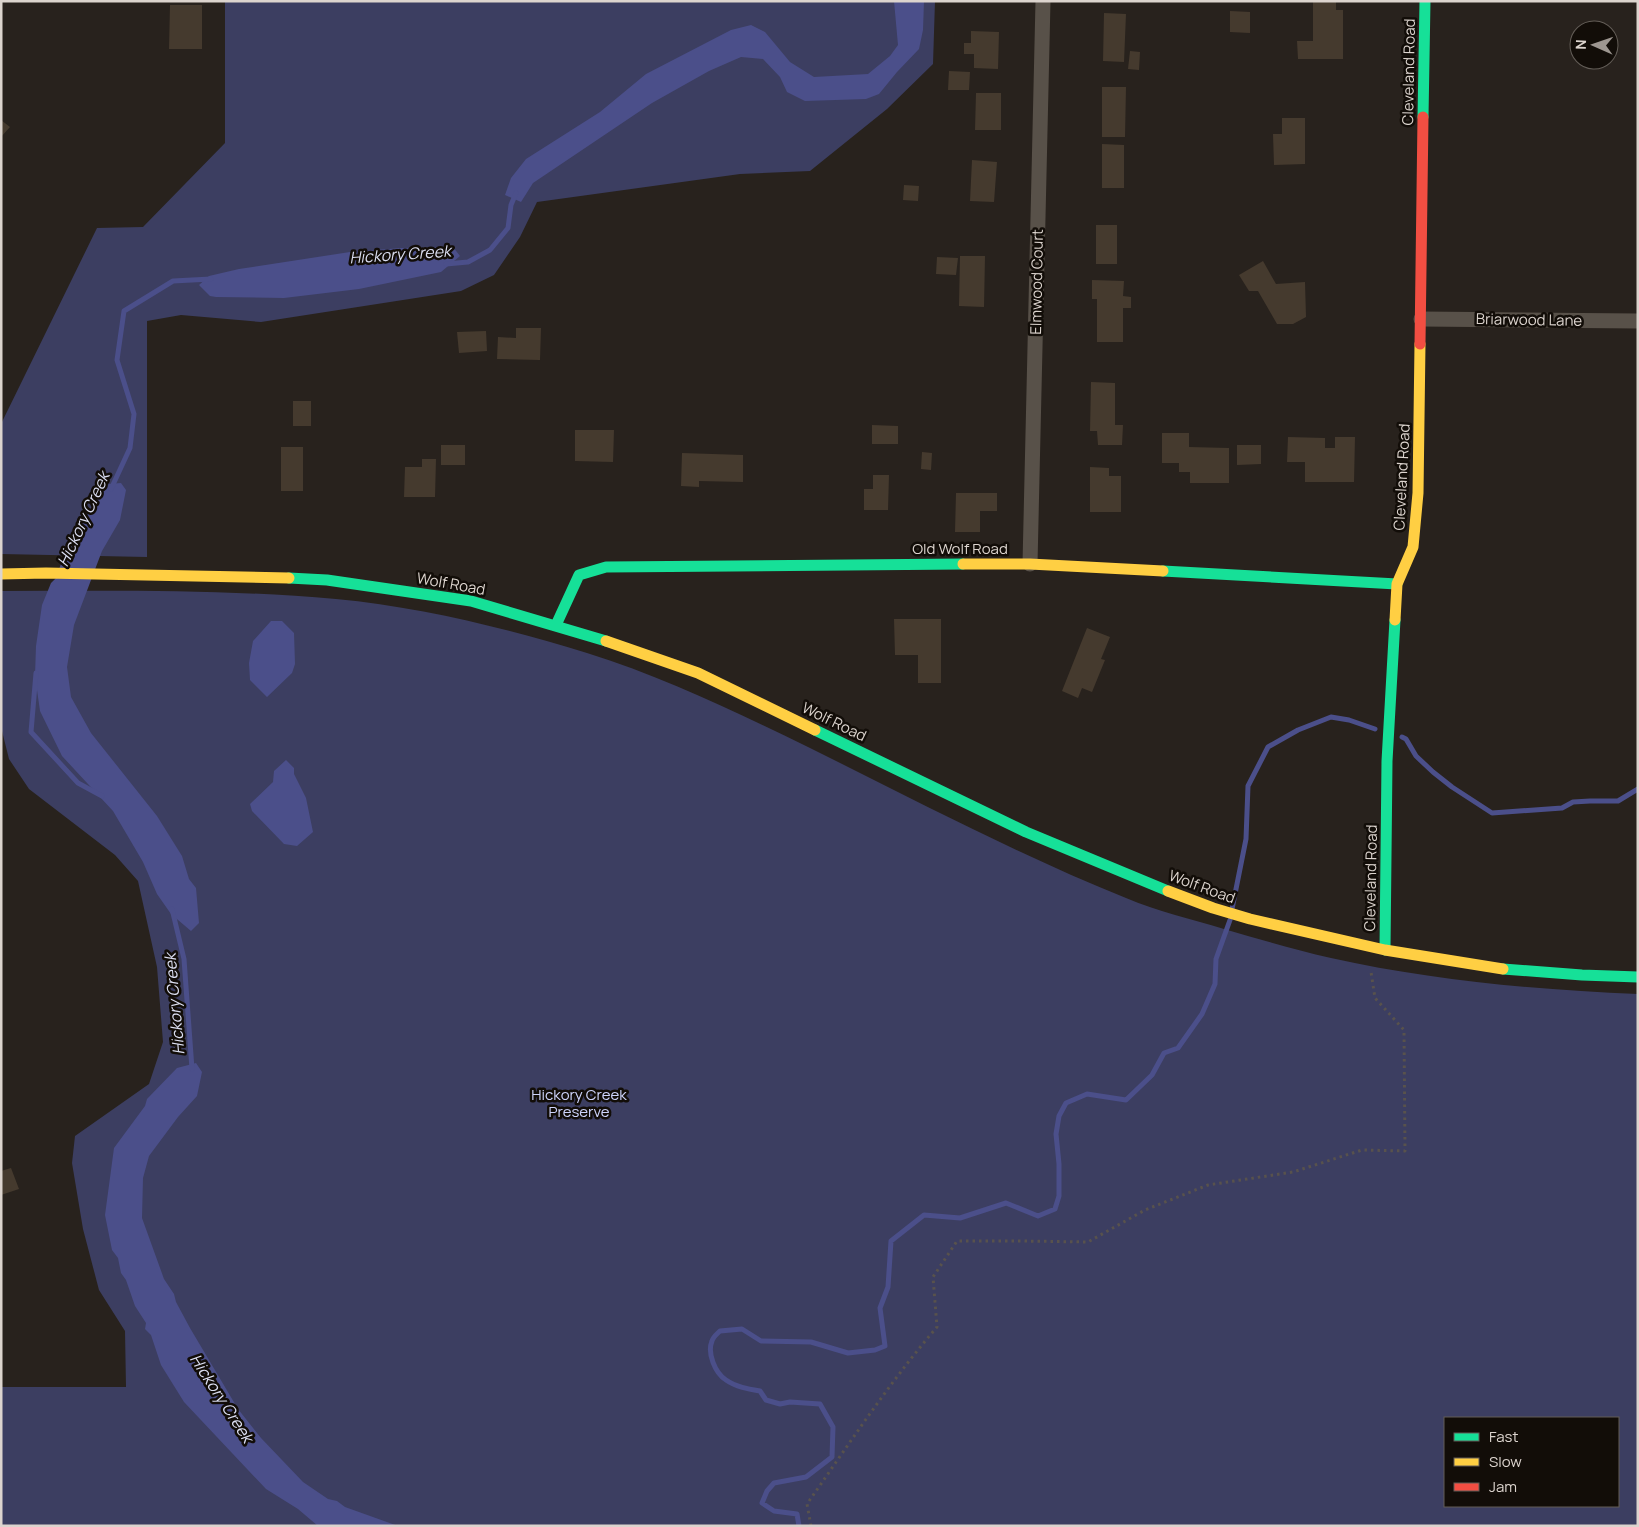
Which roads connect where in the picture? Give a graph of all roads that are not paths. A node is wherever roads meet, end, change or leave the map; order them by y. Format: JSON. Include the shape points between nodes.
{"nodes":[{"id":1,"x":1043,"y":1,"type":"edge"},
{"id":2,"x":1425,"y":1,"type":"edge"},
{"id":3,"x":1421,"y":319,"type":"junction"},
{"id":4,"x":1638,"y":321,"type":"edge"},
{"id":5,"x":1030,"y":564,"type":"junction"},
{"id":6,"x":1,"y":574,"type":"edge"},
{"id":7,"x":1397,"y":584,"type":"junction"},
{"id":8,"x":556,"y":626,"type":"junction"},
{"id":9,"x":1385,"y":950,"type":"junction"},
{"id":10,"x":1638,"y":976,"type":"edge"}],
"edges":[{"from":1,"to":5,"type":"street","name":"Elmwood Court"},
{"from":2,"to":3,"type":"street","name":"Cleveland Road"},
{"from":3,"to":4,"type":"street","name":"Briarwood Lane"},
{"from":3,"to":7,"type":"street","name":"Cleveland Road","via":[[1418,493],[1413,547]]},
{"from":5,"to":7,"type":"street","name":"Old Wolf Road"},
{"from":5,"to":8,"type":"street","name":"Old Wolf Road","via":[[606,567],[579,574]]},
{"from":6,"to":8,"type":"street","name":"Wolf Road","via":[[258,576],[327,580],[471,601]]},
{"from":7,"to":9,"type":"street","name":"Cleveland Road","via":[[1387,762]]},
{"from":8,"to":9,"type":"street","name":"Wolf Road","via":[[698,673],[1026,832],[1146,882],[1250,920]]},
{"from":9,"to":10,"type":"street","name":"Wolf Road","via":[[1512,970]]}]}
